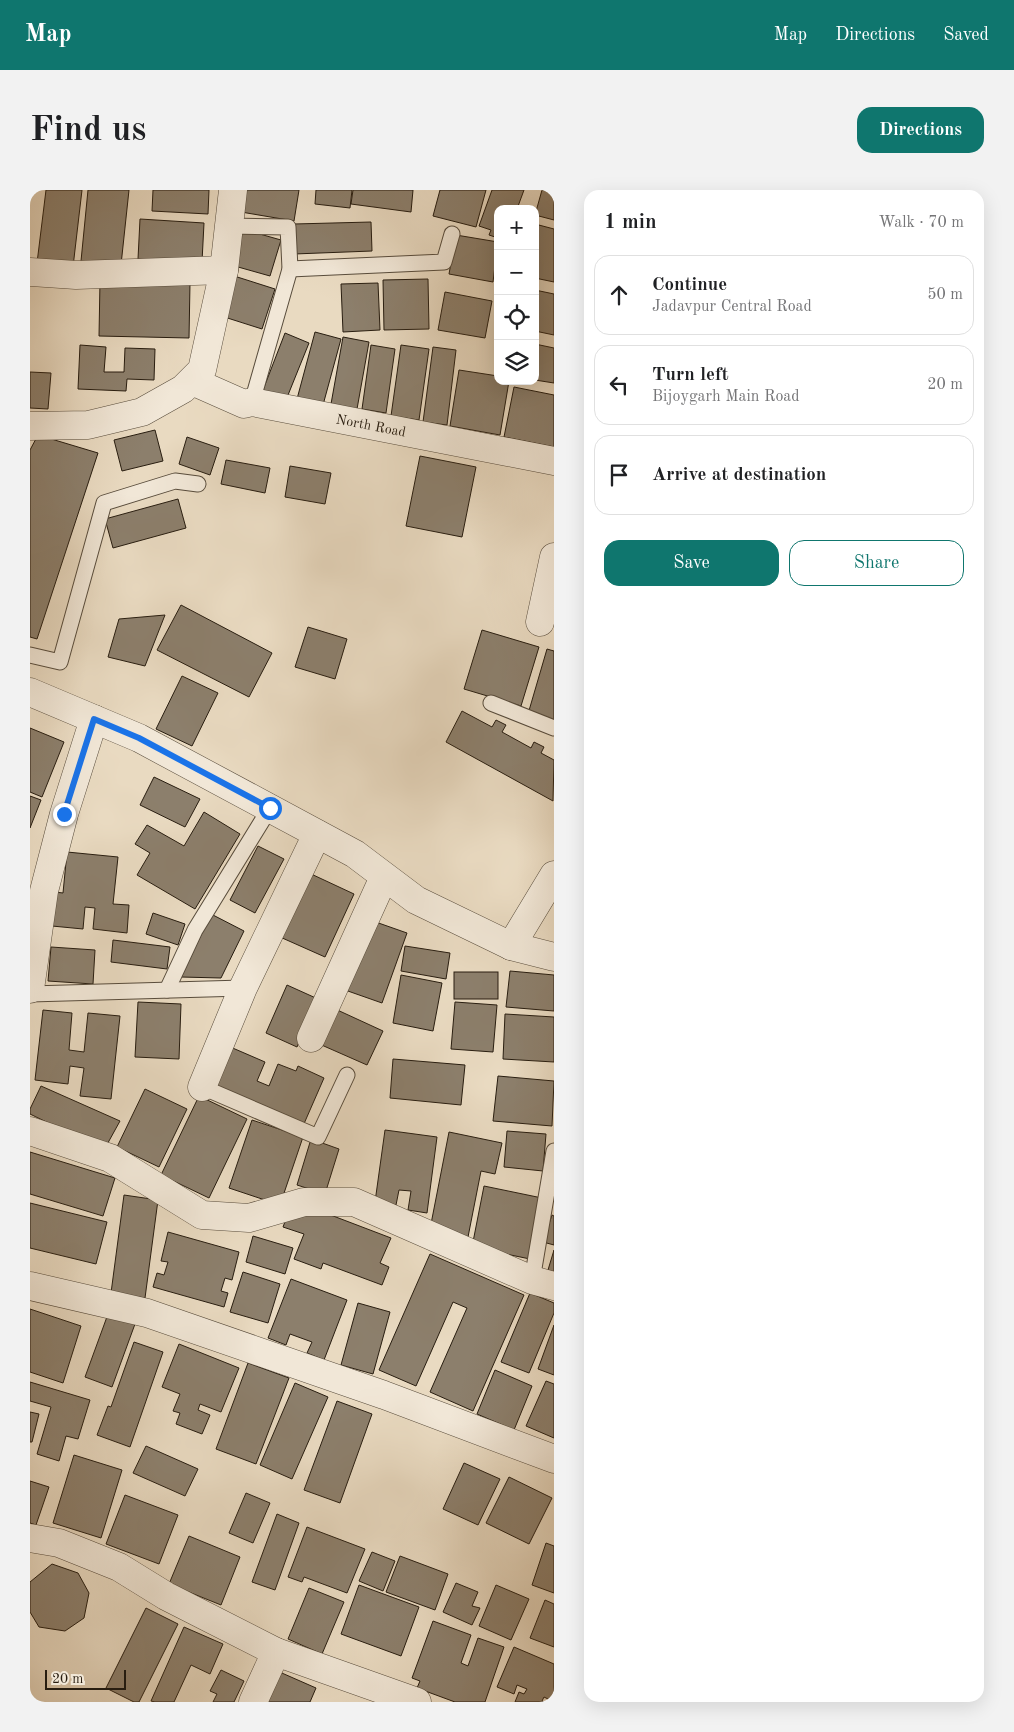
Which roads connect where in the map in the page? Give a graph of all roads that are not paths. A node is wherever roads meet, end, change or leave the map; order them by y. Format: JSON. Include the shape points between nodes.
{"nodes":[{"id":1,"x":233,"y":190,"type":"edge"},
{"id":2,"x":229,"y":226,"type":"junction"},
{"id":3,"x":452,"y":234,"type":"dead end"},
{"id":4,"x":290,"y":269,"type":"junction"},
{"id":5,"x":224,"y":270,"type":"junction"},
{"id":6,"x":30,"y":272,"type":"edge"},
{"id":7,"x":192,"y":381,"type":"junction"},
{"id":8,"x":252,"y":402,"type":"junction"},
{"id":9,"x":30,"y":426,"type":"edge"},
{"id":10,"x":554,"y":461,"type":"edge"},
{"id":11,"x":198,"y":484,"type":"dead end"},
{"id":12,"x":554,"y":557,"type":"edge"},
{"id":13,"x":540,"y":622,"type":"dead end"},
{"id":14,"x":30,"y":654,"type":"edge"},
{"id":15,"x":30,"y":692,"type":"edge"},
{"id":16,"x":491,"y":703,"type":"dead end"},
{"id":17,"x":94,"y":719,"type":"junction"},
{"id":18,"x":554,"y":728,"type":"edge"},
{"id":19,"x":270,"y":808,"type":"junction"},
{"id":20,"x":317,"y":834,"type":"junction"},
{"id":21,"x":554,"y":875,"type":"edge"},
{"id":22,"x":39,"y":876,"type":"edge"},
{"id":23,"x":384,"y":877,"type":"junction"},
{"id":24,"x":511,"y":946,"type":"junction"},
{"id":25,"x":554,"y":957,"type":"edge"},
{"id":26,"x":30,"y":988,"type":"edge"},
{"id":27,"x":243,"y":988,"type":"junction"},
{"id":28,"x":167,"y":990,"type":"junction"},
{"id":29,"x":30,"y":994,"type":"edge"},
{"id":30,"x":311,"y":1038,"type":"dead end"},
{"id":31,"x":347,"y":1075,"type":"dead end"},
{"id":32,"x":202,"y":1087,"type":"joint"},
{"id":33,"x":30,"y":1130,"type":"edge"},
{"id":34,"x":554,"y":1151,"type":"edge"},
{"id":35,"x":543,"y":1283,"type":"edge"},
{"id":36,"x":30,"y":1286,"type":"edge"},
{"id":37,"x":554,"y":1459,"type":"edge"},
{"id":38,"x":30,"y":1538,"type":"edge"},
{"id":39,"x":276,"y":1652,"type":"junction"},
{"id":40,"x":253,"y":1702,"type":"edge"},
{"id":41,"x":418,"y":1702,"type":"edge"}],
"edges":[{"from":1,"to":2,"type":"street"},
{"from":2,"to":4,"type":"lane","via":[[288,227]]},
{"from":2,"to":5,"type":"street"},
{"from":3,"to":4,"type":"lane","via":[[444,262]]},
{"from":4,"to":8,"type":"lane"},
{"from":5,"to":6,"type":"street","via":[[76,275]]},
{"from":5,"to":7,"type":"street","via":[[202,370]]},
{"from":7,"to":8,"type":"street","name":"North Road","via":[[244,404]]},
{"from":7,"to":9,"type":"street","via":[[142,412],[88,425]]},
{"from":8,"to":10,"type":"street","name":"North Road"},
{"from":11,"to":14,"type":"lane","via":[[175,481],[104,504],[60,662]]},
{"from":12,"to":13,"type":"street"},
{"from":15,"to":17,"type":"street"},
{"from":16,"to":18,"type":"lane"},
{"from":17,"to":19,"type":"street","via":[[139,738]]},
{"from":17,"to":22,"type":"street","via":[[64,814]]},
{"from":19,"to":20,"type":"street"},
{"from":19,"to":28,"type":"lane","via":[[195,930]]},
{"from":20,"to":23,"type":"street","via":[[355,854]]},
{"from":20,"to":27,"type":"street"},
{"from":21,"to":24,"type":"street"},
{"from":22,"to":26,"type":"street"},
{"from":23,"to":24,"type":"street","via":[[416,900]]},
{"from":23,"to":30,"type":"street"},
{"from":24,"to":25,"type":"street"},
{"from":27,"to":28,"type":"lane"},
{"from":27,"to":32,"type":"street"},
{"from":28,"to":29,"type":"lane"},
{"from":31,"to":32,"type":"lane","via":[[318,1137]]},
{"from":33,"to":35,"type":"street","via":[[110,1158],[202,1215],[249,1218],[304,1202],[354,1202]]},
{"from":34,"to":35,"type":"lane"},
{"from":36,"to":37,"type":"street","via":[[147,1313],[384,1395]]},
{"from":38,"to":39,"type":"street","via":[[59,1543],[119,1567],[166,1596]]},
{"from":39,"to":40,"type":"street"},
{"from":39,"to":41,"type":"street"}]}
